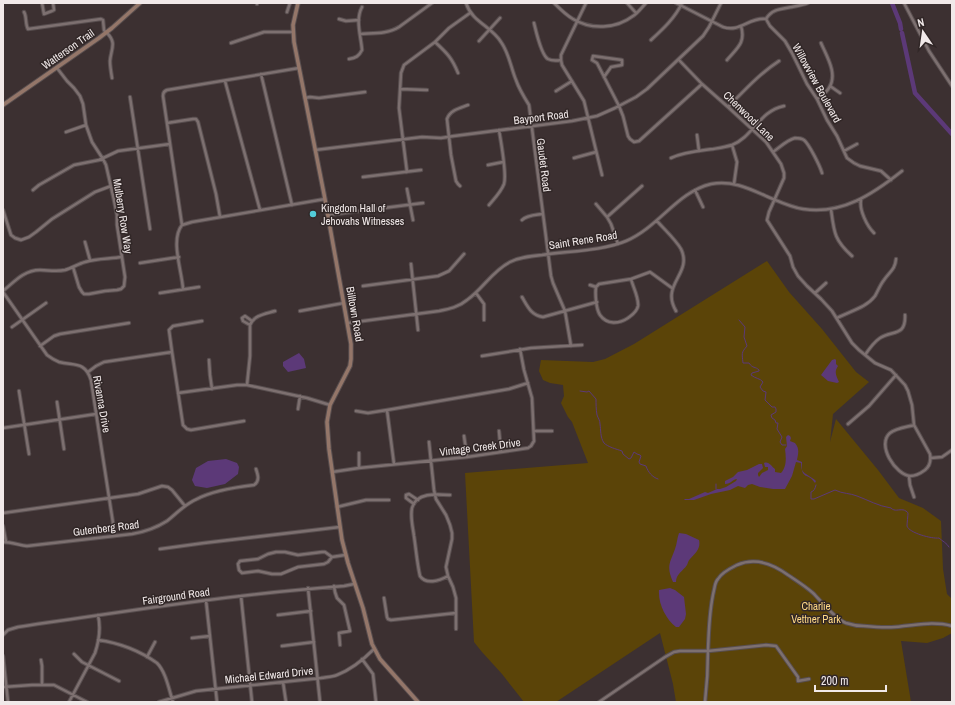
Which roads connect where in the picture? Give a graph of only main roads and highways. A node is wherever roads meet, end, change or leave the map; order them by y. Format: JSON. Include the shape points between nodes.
{"nodes":[{"id":1,"x":140,"y":3,"type":"edge"},
{"id":2,"x":298,"y":3,"type":"edge"},
{"id":3,"x":3,"y":105,"type":"edge"},
{"id":4,"x":418,"y":702,"type":"edge"}],
"edges":[{"from":1,"to":3,"type":"main road","name":"Watterson Trail","via":[[107,33]]},
{"from":2,"to":4,"type":"main road","name":"Billtown Road","via":[[293,32],[351,344],[350,363],[330,405],[327,426],[340,527],[345,555],[374,648]]}]}
